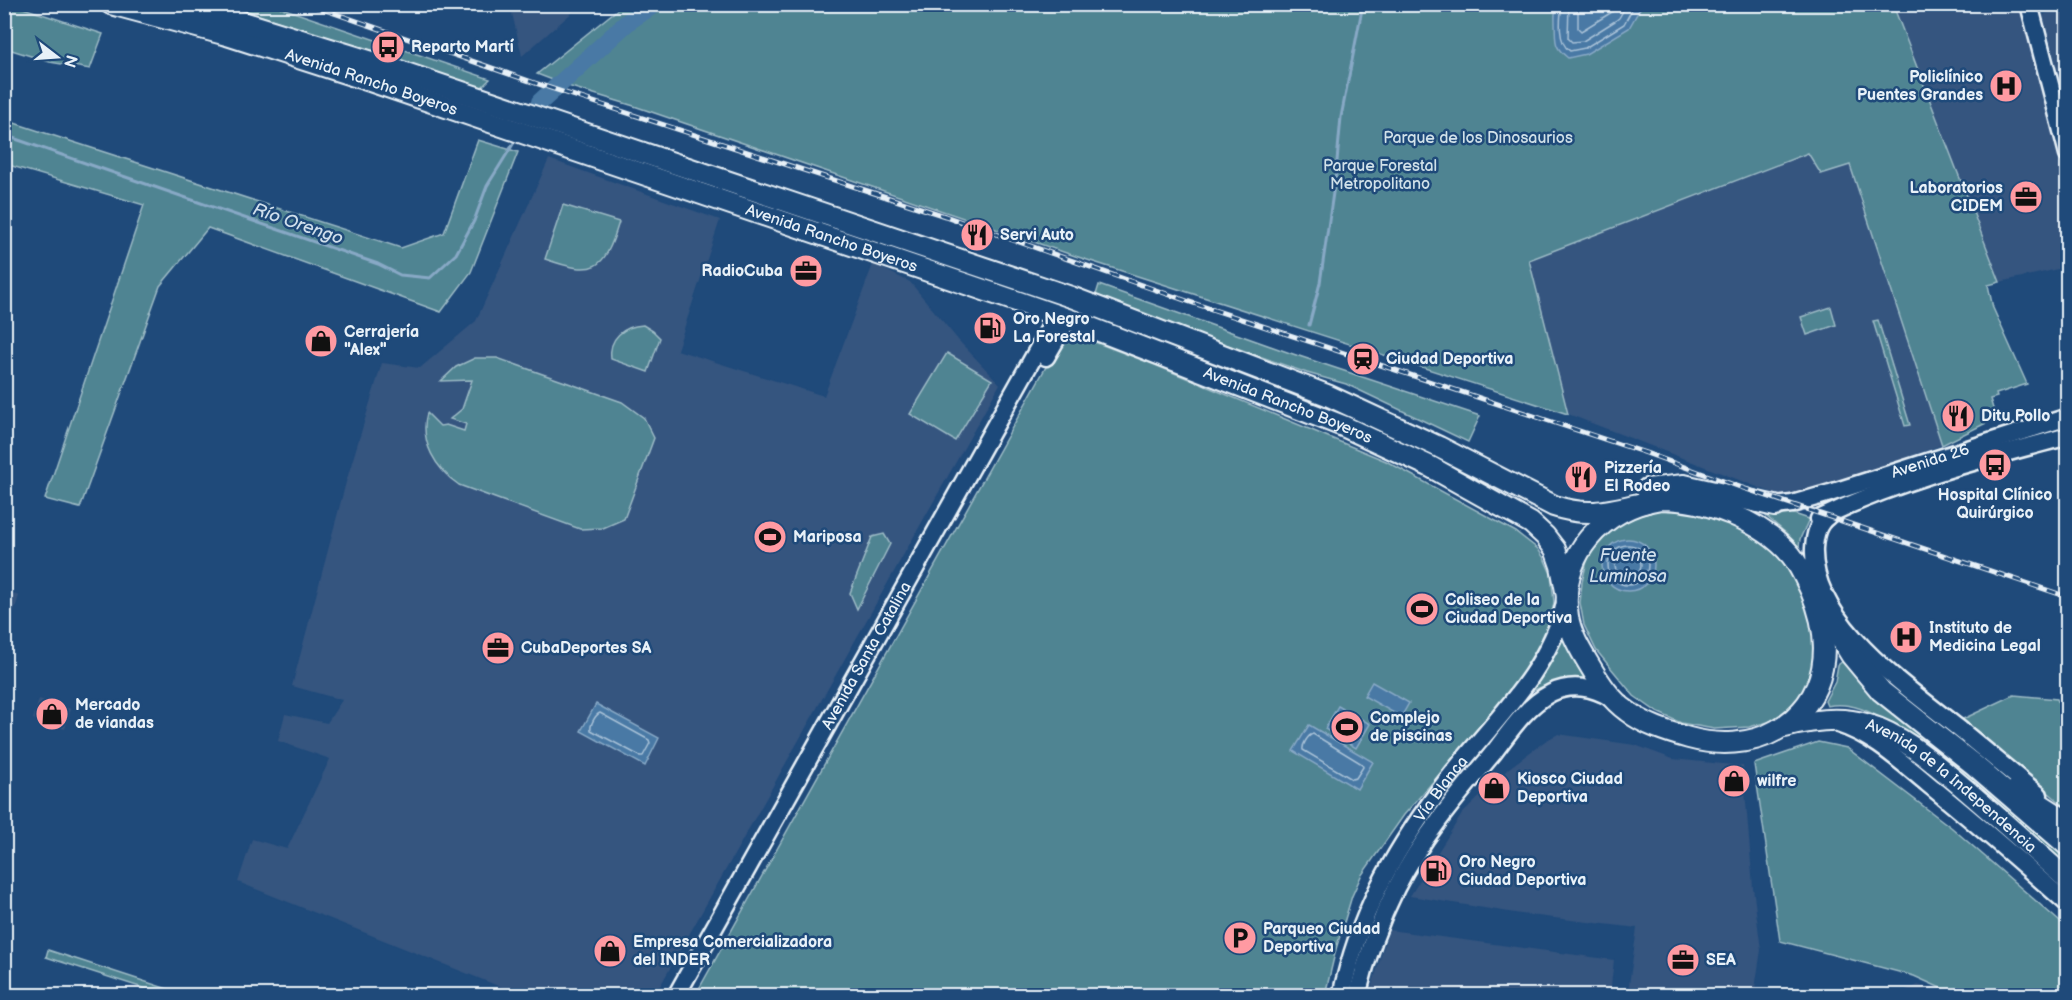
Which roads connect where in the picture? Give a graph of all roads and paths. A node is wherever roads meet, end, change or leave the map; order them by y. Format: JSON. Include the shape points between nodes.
{"nodes":[{"id":1,"x":111,"y":4,"type":"edge"},
{"id":2,"x":185,"y":4,"type":"edge"},
{"id":3,"x":2030,"y":4,"type":"edge"},
{"id":4,"x":511,"y":118,"type":"junction"},
{"id":5,"x":546,"y":130,"type":"junction"},
{"id":6,"x":2067,"y":154,"type":"edge"},
{"id":7,"x":1023,"y":282,"type":"junction"},
{"id":8,"x":1106,"y":311,"type":"junction"},
{"id":9,"x":1066,"y":318,"type":"junction"},
{"id":10,"x":2067,"y":417,"type":"edge"},
{"id":11,"x":2067,"y":436,"type":"edge"},
{"id":12,"x":1647,"y":502,"type":"junction"},
{"id":13,"x":1707,"y":505,"type":"junction"},
{"id":14,"x":1784,"y":505,"type":"junction"},
{"id":15,"x":1570,"y":511,"type":"junction"},
{"id":16,"x":1812,"y":578,"type":"junction"},
{"id":17,"x":1567,"y":596,"type":"junction"},
{"id":18,"x":1614,"y":701,"type":"junction"},
{"id":19,"x":1822,"y":720,"type":"junction"},
{"id":20,"x":1777,"y":730,"type":"junction"},
{"id":21,"x":1973,"y":764,"type":"junction"},
{"id":22,"x":2067,"y":820,"type":"edge"},
{"id":23,"x":2067,"y":846,"type":"edge"},
{"id":24,"x":2067,"y":880,"type":"edge"},
{"id":25,"x":2067,"y":903,"type":"edge"},
{"id":26,"x":676,"y":996,"type":"edge"},
{"id":27,"x":686,"y":996,"type":"edge"},
{"id":28,"x":1341,"y":996,"type":"edge"},
{"id":29,"x":1357,"y":996,"type":"edge"}],
"edges":[{"from":1,"to":4,"type":"highway","name":"Avenida Rancho Boyeros"},
{"from":2,"to":4,"type":"highway","name":"Avenida Rancho Boyeros","via":[[382,65]]},
{"from":3,"to":6,"type":"main road"},
{"from":4,"to":5,"type":"highway","name":"Avenida Rancho Boyeros"},
{"from":5,"to":7,"type":"highway","name":"Avenida Rancho Boyeros"},
{"from":5,"to":9,"type":"highway","name":"Avenida Rancho Boyeros"},
{"from":7,"to":8,"type":"highway","name":"Avenida Rancho Boyeros"},
{"from":7,"to":9,"type":"highway"},
{"from":8,"to":9,"type":"highway","via":[[1077,303]]},
{"from":8,"to":15,"type":"highway","name":"Avenida Rancho Boyeros","via":[[1327,395]]},
{"from":9,"to":17,"type":"highway","name":"Avenida Rancho Boyeros","via":[[1343,426],[1429,466],[1531,523],[1555,549]]},
{"from":9,"to":26,"type":"main road","name":"Avenida Santa Catalina"},
{"from":9,"to":27,"type":"main road","name":"Avenida Santa Catalina"},
{"from":10,"to":14,"type":"main road","name":"Avenida 26"},
{"from":11,"to":16,"type":"main road","name":"Avenida 26","via":[[1907,482],[1820,519],[1811,531],[1807,556]]},
{"from":12,"to":13,"type":"highway","via":[[1681,500]]},
{"from":12,"to":15,"type":"highway","via":[[1601,512]]},
{"from":12,"to":17,"type":"highway","via":[[1614,516],[1594,531],[1573,565]]},
{"from":13,"to":14,"type":"highway","via":[[1746,509]]},
{"from":13,"to":16,"type":"highway","via":[[1778,542]]},
{"from":14,"to":15,"type":"highway","via":[[1761,504],[1673,485],[1634,492],[1592,510]]},
{"from":16,"to":20,"type":"highway","via":[[1822,619],[1820,679],[1804,707]]},
{"from":16,"to":21,"type":"highway","via":[[1846,647],[1881,691]]},
{"from":16,"to":22,"type":"main road","via":[[1849,631],[1885,668]]},
{"from":17,"to":18,"type":"highway","via":[[1568,617],[1576,642]]},
{"from":17,"to":28,"type":"main road","name":"Vía Blanca","via":[[1561,621],[1543,659],[1439,790],[1389,864],[1354,945]]},
{"from":18,"to":20,"type":"highway","via":[[1645,722],[1694,739],[1743,742]]},
{"from":18,"to":29,"type":"main road","name":"Vía Blanca","via":[[1598,690],[1566,689],[1551,693],[1525,714],[1448,807],[1403,874],[1370,953]]},
{"from":19,"to":20,"type":"highway","name":"Avenida de la Independencia"},
{"from":19,"to":24,"type":"highway","name":"Avenida de la Independencia","via":[[1865,723],[1899,738],[1981,803]]},
{"from":19,"to":25,"type":"main road","name":"Avenida de la Independencia","via":[[1867,736]]},
{"from":21,"to":22,"type":"highway"},
{"from":21,"to":23,"type":"highway"}]}
